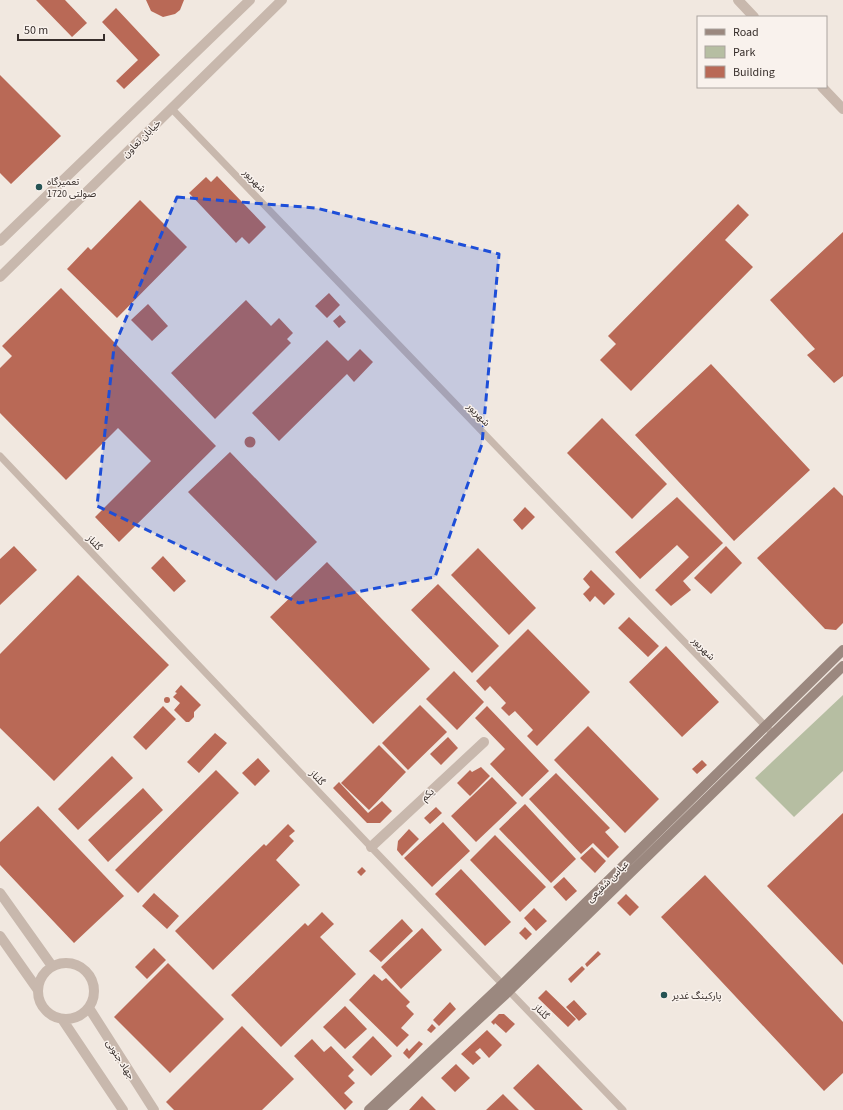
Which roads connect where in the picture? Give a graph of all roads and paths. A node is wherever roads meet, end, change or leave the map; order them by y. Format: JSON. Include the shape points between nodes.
{"nodes":[{"id":1,"x":250,"y":0,"type":"edge"},
{"id":2,"x":282,"y":0,"type":"edge"},
{"id":3,"x":738,"y":0,"type":"edge"},
{"id":4,"x":753,"y":16,"type":"edge"},
{"id":5,"x":823,"y":88,"type":"edge"},
{"id":6,"x":171,"y":108,"type":"junction"},
{"id":7,"x":843,"y":109,"type":"edge"},
{"id":8,"x":0,"y":241,"type":"edge"},
{"id":9,"x":0,"y":277,"type":"edge"},
{"id":10,"x":0,"y":456,"type":"edge"},
{"id":11,"x":843,"y":650,"type":"edge"},
{"id":12,"x":843,"y":666,"type":"edge"},
{"id":13,"x":765,"y":726,"type":"junction"},
{"id":14,"x":773,"y":734,"type":"junction"},
{"id":15,"x":484,"y":742,"type":"dead end"},
{"id":16,"x":370,"y":847,"type":"junction"},
{"id":17,"x":0,"y":893,"type":"edge"},
{"id":18,"x":0,"y":936,"type":"edge"},
{"id":19,"x":52,"y":966,"type":"junction"},
{"id":20,"x":506,"y":988,"type":"junction"},
{"id":21,"x":38,"y":990,"type":"junction"},
{"id":22,"x":89,"y":1008,"type":"junction"},
{"id":23,"x":62,"y":1019,"type":"junction"},
{"id":24,"x":123,"y":1110,"type":"edge"},
{"id":25,"x":154,"y":1110,"type":"edge"},
{"id":26,"x":369,"y":1110,"type":"edge"},
{"id":27,"x":380,"y":1110,"type":"edge"},
{"id":28,"x":623,"y":1110,"type":"edge"}],
"edges":[{"from":1,"to":8,"type":"street"},
{"from":2,"to":6,"type":"street","name":"خیابان تعاون"},
{"from":3,"to":4,"type":"street"},
{"from":5,"to":7,"type":"street"},
{"from":6,"to":9,"type":"street","name":"خیابان تعاون"},
{"from":6,"to":13,"type":"lane","name":"شهریور"},
{"from":10,"to":16,"type":"lane","name":"گلناز"},
{"from":11,"to":13,"type":"main road","name":"عباس شفیعی"},
{"from":12,"to":14,"type":"main road","name":"عباس شفیعی"},
{"from":13,"to":14,"type":"lane","name":"شهریور"},
{"from":13,"to":20,"type":"main road","name":"عباس شفیعی"},
{"from":14,"to":20,"type":"main road","name":"عباس شفیعی"},
{"from":15,"to":16,"type":"street","name":"یکم"},
{"from":16,"to":20,"type":"lane","name":"گلناز"},
{"from":17,"to":19,"type":"street"},
{"from":18,"to":21,"type":"street"},
{"from":19,"to":21,"type":"street","via":[[40,980]]},
{"from":19,"to":22,"type":"street","via":[[59,963],[75,964],[87,972],[92,978],[94,993]]},
{"from":20,"to":26,"type":"main road","name":"عباس شفیعی"},
{"from":20,"to":27,"type":"main road","name":"عباس شفیعی"},
{"from":20,"to":28,"type":"lane","name":"گلناز"},
{"from":21,"to":23,"type":"street","via":[[40,1003],[47,1012]]},
{"from":22,"to":23,"type":"street","via":[[80,1016]]},
{"from":22,"to":25,"type":"street","name":"جهاد جنوبی"},
{"from":23,"to":24,"type":"street"}]}
